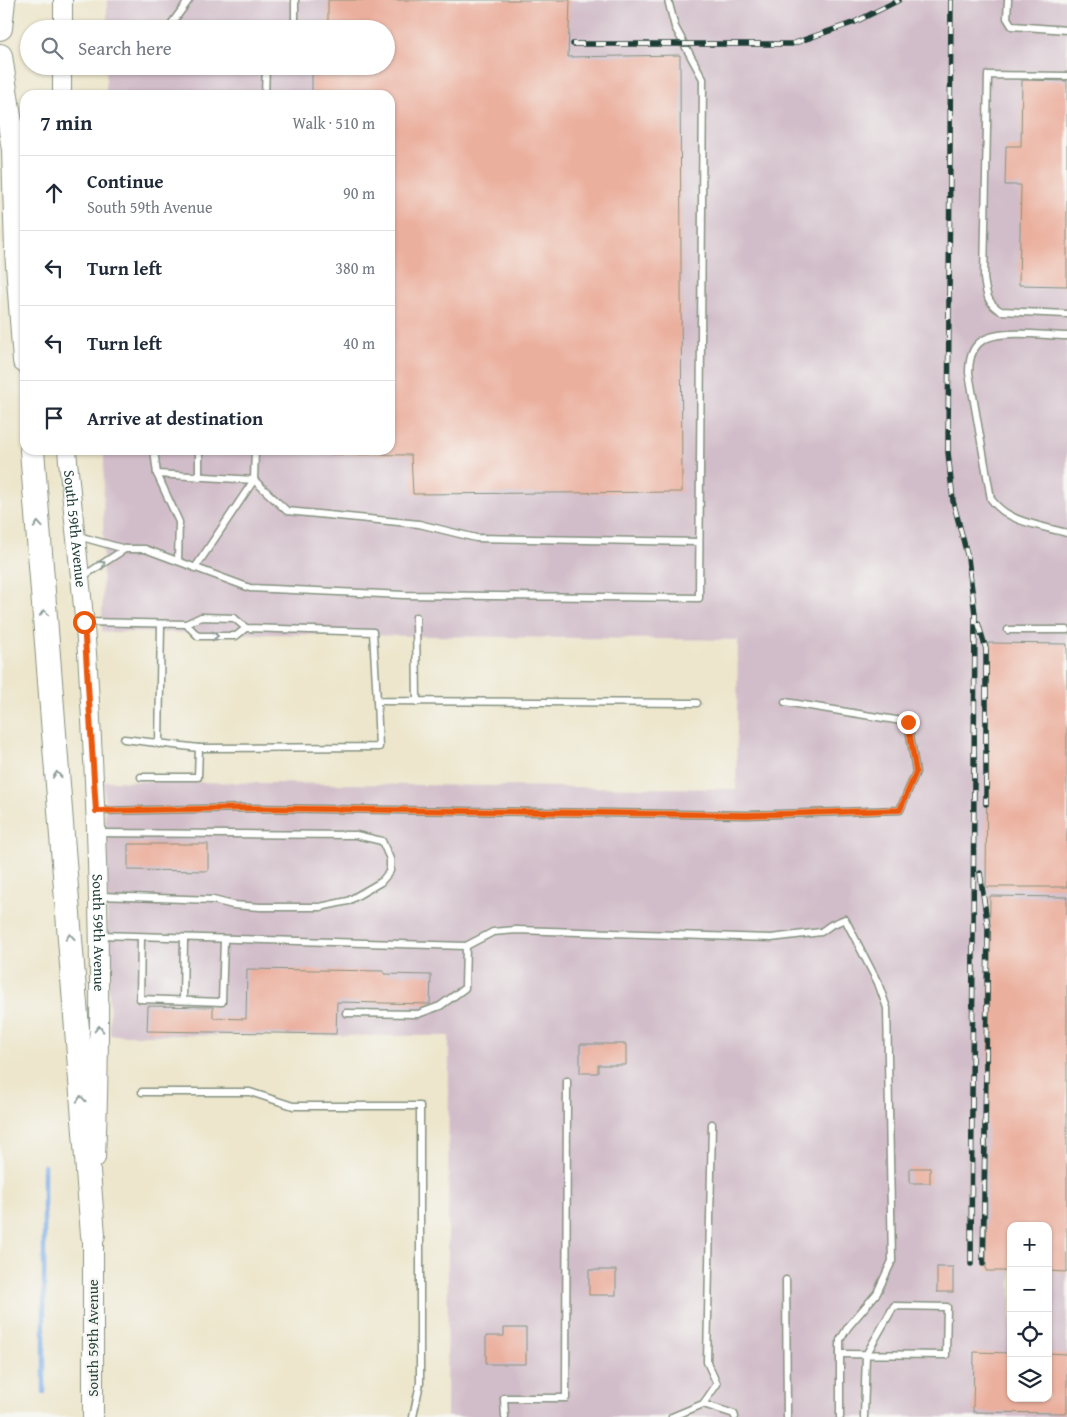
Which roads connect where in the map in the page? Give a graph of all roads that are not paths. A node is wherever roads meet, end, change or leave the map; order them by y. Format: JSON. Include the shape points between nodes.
{"nodes":[{"id":1,"x":3,"y":0,"type":"edge"},
{"id":2,"x":63,"y":0,"type":"edge"},
{"id":3,"x":189,"y":0,"type":"edge"},
{"id":4,"x":295,"y":0,"type":"edge"},
{"id":5,"x":668,"y":0,"type":"edge"},
{"id":6,"x":1008,"y":0,"type":"edge"},
{"id":7,"x":62,"y":20,"type":"edge"},
{"id":8,"x":174,"y":20,"type":"edge"},
{"id":9,"x":295,"y":20,"type":"edge"},
{"id":10,"x":0,"y":28,"type":"edge"},
{"id":11,"x":1067,"y":30,"type":"edge"},
{"id":12,"x":0,"y":56,"type":"edge"},
{"id":13,"x":62,"y":75,"type":"edge"},
{"id":14,"x":266,"y":75,"type":"edge"},
{"id":15,"x":1067,"y":76,"type":"edge"},
{"id":16,"x":62,"y":90,"type":"edge"},
{"id":17,"x":265,"y":90,"type":"edge"},
{"id":18,"x":20,"y":292,"type":"edge"},
{"id":19,"x":1067,"y":314,"type":"edge"},
{"id":20,"x":1067,"y":336,"type":"edge"},
{"id":21,"x":32,"y":455,"type":"edge"},
{"id":22,"x":67,"y":455,"type":"edge"},
{"id":23,"x":155,"y":455,"type":"edge"},
{"id":24,"x":199,"y":455,"type":"edge"},
{"id":25,"x":255,"y":455,"type":"edge"},
{"id":26,"x":157,"y":474,"type":"junction"},
{"id":27,"x":199,"y":477,"type":"junction"},
{"id":28,"x":254,"y":480,"type":"junction"},
{"id":29,"x":1067,"y":533,"type":"edge"},
{"id":30,"x":75,"y":535,"type":"junction"},
{"id":31,"x":699,"y":542,"type":"junction"},
{"id":32,"x":125,"y":549,"type":"junction"},
{"id":33,"x":178,"y":561,"type":"junction"},
{"id":34,"x":195,"y":568,"type":"junction"},
{"id":35,"x":79,"y":578,"type":"junction"},
{"id":36,"x":416,"y":617,"type":"dead end"},
{"id":37,"x":84,"y":622,"type":"junction"},
{"id":38,"x":161,"y":624,"type":"junction"},
{"id":39,"x":186,"y":624,"type":"junction"},
{"id":40,"x":246,"y":628,"type":"junction"},
{"id":41,"x":1008,"y":630,"type":"dead end"},
{"id":42,"x":1067,"y":630,"type":"edge"},
{"id":43,"x":377,"y":701,"type":"junction"},
{"id":44,"x":417,"y":702,"type":"junction"},
{"id":45,"x":785,"y":702,"type":"dead end"},
{"id":46,"x":697,"y":703,"type":"dead end"},
{"id":47,"x":124,"y":739,"type":"dead end"},
{"id":48,"x":159,"y":744,"type":"junction"},
{"id":49,"x":199,"y":748,"type":"junction"},
{"id":50,"x":141,"y":777,"type":"dead end"},
{"id":51,"x":96,"y":811,"type":"junction"},
{"id":52,"x":98,"y":833,"type":"junction"},
{"id":53,"x":100,"y":896,"type":"junction"},
{"id":54,"x":100,"y":935,"type":"junction"},
{"id":55,"x":141,"y":937,"type":"junction"},
{"id":56,"x":184,"y":938,"type":"junction"},
{"id":57,"x":224,"y":940,"type":"junction"},
{"id":58,"x":466,"y":946,"type":"junction"},
{"id":59,"x":183,"y":1000,"type":"junction"},
{"id":60,"x":346,"y":1013,"type":"dead end"},
{"id":61,"x":568,"y":1081,"type":"dead end"},
{"id":62,"x":142,"y":1092,"type":"dead end"},
{"id":63,"x":712,"y":1124,"type":"dead end"},
{"id":64,"x":93,"y":1235,"type":"junction"},
{"id":65,"x":786,"y":1280,"type":"dead end"},
{"id":66,"x":840,"y":1354,"type":"junction"},
{"id":67,"x":866,"y":1356,"type":"junction"},
{"id":68,"x":703,"y":1404,"type":"junction"},
{"id":69,"x":93,"y":1417,"type":"edge"},
{"id":70,"x":413,"y":1417,"type":"edge"},
{"id":71,"x":505,"y":1417,"type":"edge"},
{"id":72,"x":672,"y":1417,"type":"edge"},
{"id":73,"x":734,"y":1417,"type":"edge"},
{"id":74,"x":787,"y":1417,"type":"edge"},
{"id":75,"x":840,"y":1417,"type":"edge"},
{"id":76,"x":864,"y":1417,"type":"edge"}],
"edges":[{"from":1,"to":10,"type":"highway"},
{"from":2,"to":7,"type":"main road"},
{"from":3,"to":8,"type":"lane"},
{"from":4,"to":9,"type":"lane"},
{"from":5,"to":31,"type":"lane","via":[[675,28],[703,79]]},
{"from":6,"to":11,"type":"lane","via":[[1007,18],[1012,26]]},
{"from":12,"to":18,"type":"highway","via":[[14,150]]},
{"from":13,"to":16,"type":"main road"},
{"from":14,"to":17,"type":"lane"},
{"from":15,"to":19,"type":"lane","via":[[988,75],[984,278],[993,307],[1001,311]]},
{"from":20,"to":29,"type":"lane","via":[[992,336],[978,344],[970,358],[968,373],[991,499],[999,510],[1019,520]]},
{"from":64,"to":21,"type":"highway","one_way":true},
{"from":22,"to":30,"type":"main road","name":"South 59th Avenue"},
{"from":23,"to":26,"type":"lane"},
{"from":24,"to":27,"type":"lane"},
{"from":25,"to":28,"type":"lane"},
{"from":26,"to":27,"type":"lane"},
{"from":26,"to":33,"type":"lane","via":[[179,522]]},
{"from":27,"to":28,"type":"lane"},
{"from":28,"to":31,"type":"lane","via":[[287,511],[418,524],[476,538]]},
{"from":28,"to":34,"type":"lane"},
{"from":30,"to":32,"type":"lane"},
{"from":30,"to":35,"type":"main road","name":"South 59th Avenue"},
{"from":31,"to":34,"type":"lane","via":[[699,598],[404,595],[250,588]]},
{"from":32,"to":33,"type":"lane","via":[[145,549]]},
{"from":35,"to":32,"type":"lane","one_way":true},
{"from":33,"to":34,"type":"lane"},
{"from":35,"to":37,"type":"main road","name":"South 59th Avenue"},
{"from":36,"to":44,"type":"lane"},
{"from":37,"to":38,"type":"lane"},
{"from":37,"to":51,"type":"main road","name":"South 59th Avenue"},
{"from":38,"to":39,"type":"lane"},
{"from":38,"to":48,"type":"lane"},
{"from":39,"to":40,"type":"lane","via":[[201,617],[234,618]]},
{"from":39,"to":40,"type":"lane","one_way":true,"via":[[198,636],[236,636]]},
{"from":40,"to":43,"type":"lane","via":[[373,632]]},
{"from":41,"to":42,"type":"lane"},
{"from":43,"to":44,"type":"lane"},
{"from":43,"to":49,"type":"lane","via":[[379,747]]},
{"from":44,"to":46,"type":"lane"},
{"from":45,"to":51,"type":"lane","via":[[908,722],[916,772],[900,810],[747,815],[248,808]]},
{"from":47,"to":48,"type":"lane"},
{"from":48,"to":49,"type":"lane"},
{"from":49,"to":50,"type":"lane","via":[[198,777]]},
{"from":51,"to":52,"type":"main road","name":"South 59th Avenue"},
{"from":52,"to":53,"type":"main road","name":"South 59th Avenue"},
{"from":52,"to":53,"type":"lane","via":[[356,835],[382,841],[390,859],[390,871],[381,882],[348,901],[320,907],[260,907],[213,900]]},
{"from":53,"to":54,"type":"main road","name":"South 59th Avenue"},
{"from":54,"to":55,"type":"lane"},
{"from":64,"to":54,"type":"main road","name":"South 59th Avenue","one_way":true},
{"from":55,"to":56,"type":"lane"},
{"from":55,"to":59,"type":"lane","via":[[140,999]]},
{"from":56,"to":57,"type":"lane"},
{"from":56,"to":59,"type":"lane"},
{"from":57,"to":58,"type":"lane"},
{"from":57,"to":59,"type":"lane","via":[[222,1002]]},
{"from":58,"to":60,"type":"lane","via":[[464,988],[440,1006],[418,1014]]},
{"from":58,"to":66,"type":"lane","via":[[494,932],[516,930],[771,938],[821,932],[845,919],[878,983],[887,1008],[892,1261],[877,1293],[840,1340]]},
{"from":61,"to":71,"type":"lane","via":[[566,1398],[504,1398]]},
{"from":62,"to":70,"type":"lane","via":[[250,1092],[293,1106],[420,1106],[420,1383]]},
{"from":63,"to":68,"type":"lane","via":[[708,1362],[717,1384]]},
{"from":64,"to":69,"type":"main road","name":"South 59th Avenue"},
{"from":65,"to":74,"type":"lane"},
{"from":66,"to":67,"type":"lane"},
{"from":66,"to":75,"type":"lane"},
{"from":67,"to":67,"type":"lane","via":[[946,1355],[948,1307],[894,1306]]},
{"from":67,"to":76,"type":"lane"},
{"from":68,"to":72,"type":"lane"},
{"from":68,"to":73,"type":"lane","via":[[734,1414]]}]}
